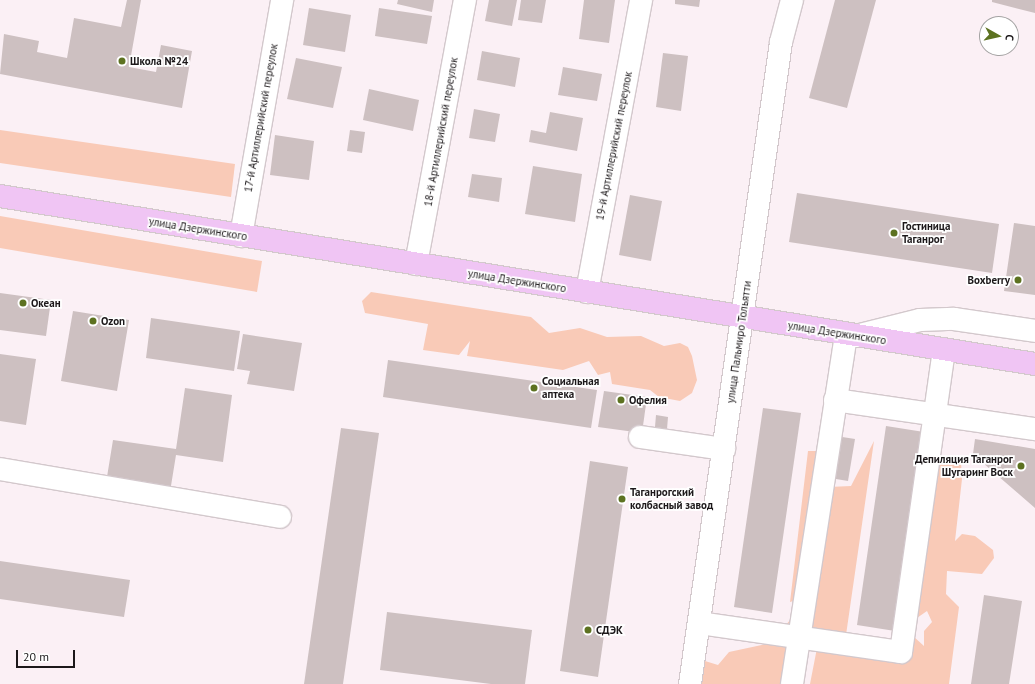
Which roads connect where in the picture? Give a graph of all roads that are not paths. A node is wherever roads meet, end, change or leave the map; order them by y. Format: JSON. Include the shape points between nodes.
{"nodes":[{"id":1,"x":282,"y":0,"type":"edge"},
{"id":2,"x":465,"y":0,"type":"edge"},
{"id":3,"x":641,"y":0,"type":"edge"},
{"id":4,"x":792,"y":0,"type":"edge"},
{"id":5,"x":0,"y":196,"type":"edge"},
{"id":6,"x":241,"y":236,"type":"junction"},
{"id":7,"x":416,"y":264,"type":"junction"},
{"id":8,"x":587,"y":292,"type":"junction"},
{"id":9,"x":743,"y":318,"type":"junction"},
{"id":10,"x":1035,"y":331,"type":"edge"},
{"id":11,"x":851,"y":335,"type":"junction"},
{"id":12,"x":944,"y":350,"type":"junction"},
{"id":13,"x":1035,"y":364,"type":"edge"},
{"id":14,"x":836,"y":400,"type":"junction"},
{"id":15,"x":935,"y":415,"type":"junction"},
{"id":16,"x":1035,"y":429,"type":"edge"},
{"id":17,"x":640,"y":437,"type":"dead end"},
{"id":18,"x":724,"y":449,"type":"junction"},
{"id":19,"x":0,"y":469,"type":"edge"},
{"id":20,"x":280,"y":517,"type":"dead end"},
{"id":21,"x":699,"y":623,"type":"junction"},
{"id":22,"x":799,"y":637,"type":"junction"},
{"id":23,"x":690,"y":684,"type":"edge"},
{"id":24,"x":792,"y":684,"type":"edge"}],
"edges":[{"from":1,"to":6,"type":"street","name":"17-й Артиллерийский переулок"},
{"from":2,"to":7,"type":"street","name":"18-й Артиллерийский переулок"},
{"from":3,"to":8,"type":"street","name":"19-й Артиллерийский переулок"},
{"from":4,"to":9,"type":"street","name":"улица Пальмиро Тольятти","via":[[781,42]]},
{"from":5,"to":6,"type":"main road","name":"улица Дзержинского"},
{"from":6,"to":7,"type":"main road","name":"улица Дзержинского"},
{"from":7,"to":8,"type":"main road","name":"улица Дзержинского"},
{"from":8,"to":9,"type":"main road","name":"улица Дзержинского"},
{"from":9,"to":11,"type":"main road","name":"улица Дзержинского"},
{"from":9,"to":18,"type":"street","name":"улица Пальмиро Тольятти"},
{"from":10,"to":11,"type":"street","via":[[954,319],[920,320]]},
{"from":11,"to":12,"type":"main road","name":"улица Дзержинского"},
{"from":11,"to":14,"type":"street"},
{"from":12,"to":13,"type":"main road","name":"улица Дзержинского"},
{"from":12,"to":15,"type":"street"},
{"from":14,"to":15,"type":"street"},
{"from":14,"to":22,"type":"street"},
{"from":15,"to":16,"type":"street"},
{"from":15,"to":22,"type":"street","via":[[901,652]]},
{"from":17,"to":18,"type":"street"},
{"from":18,"to":21,"type":"street","name":"улица Пальмиро Тольятти"},
{"from":19,"to":20,"type":"street"},
{"from":21,"to":22,"type":"street"},
{"from":21,"to":23,"type":"street","name":"улица Пальмиро Тольятти"},
{"from":22,"to":24,"type":"street"}]}
